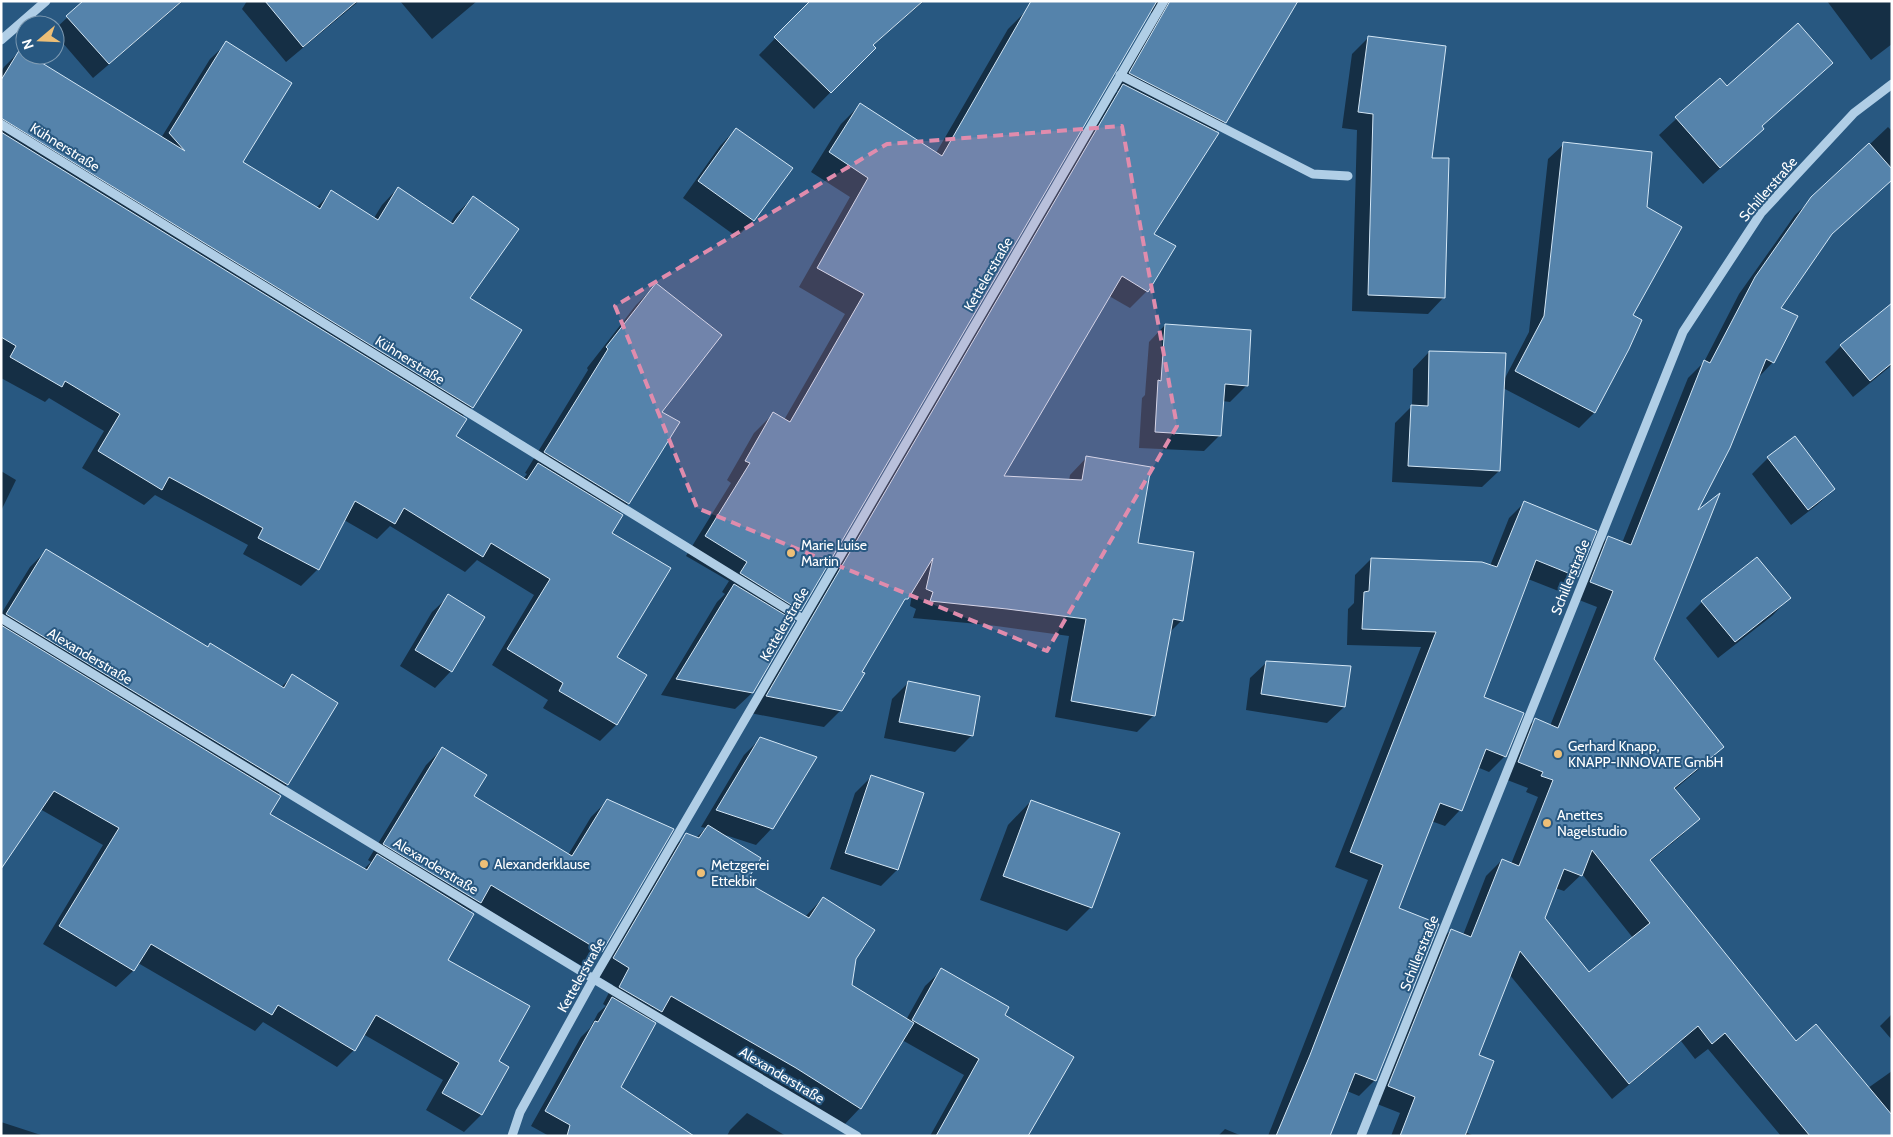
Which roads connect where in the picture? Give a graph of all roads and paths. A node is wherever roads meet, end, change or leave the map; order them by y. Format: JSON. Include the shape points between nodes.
{"nodes":[{"id":1,"x":46,"y":1,"type":"edge"},
{"id":2,"x":1164,"y":1,"type":"edge"},
{"id":3,"x":1,"y":40,"type":"edge"},
{"id":4,"x":1120,"y":75,"type":"junction"},
{"id":5,"x":1892,"y":84,"type":"edge"},
{"id":6,"x":1,"y":124,"type":"edge"},
{"id":7,"x":1348,"y":176,"type":"dead end"},
{"id":8,"x":1,"y":618,"type":"edge"},
{"id":9,"x":803,"y":619,"type":"junction"},
{"id":10,"x":594,"y":978,"type":"junction"},
{"id":11,"x":512,"y":1136,"type":"edge"},
{"id":12,"x":857,"y":1136,"type":"edge"},
{"id":13,"x":1361,"y":1136,"type":"edge"}],
"edges":[{"from":1,"to":3,"type":"street"},
{"from":2,"to":4,"type":"street","name":"Kettelerstraße"},
{"from":4,"to":7,"type":"street","via":[[1313,174]]},
{"from":4,"to":9,"type":"street","name":"Kettelerstraße"},
{"from":5,"to":13,"type":"street","name":"Schillerstraße","via":[[1854,113],[1761,213],[1683,332]]},
{"from":6,"to":9,"type":"street","name":"Kühnerstraße"},
{"from":8,"to":10,"type":"street","name":"Alexanderstraße"},
{"from":9,"to":10,"type":"street","name":"Kettelerstraße"},
{"from":10,"to":11,"type":"street","name":"Kettelerstraße","via":[[520,1112]]},
{"from":10,"to":12,"type":"street","name":"Alexanderstraße"}]}
